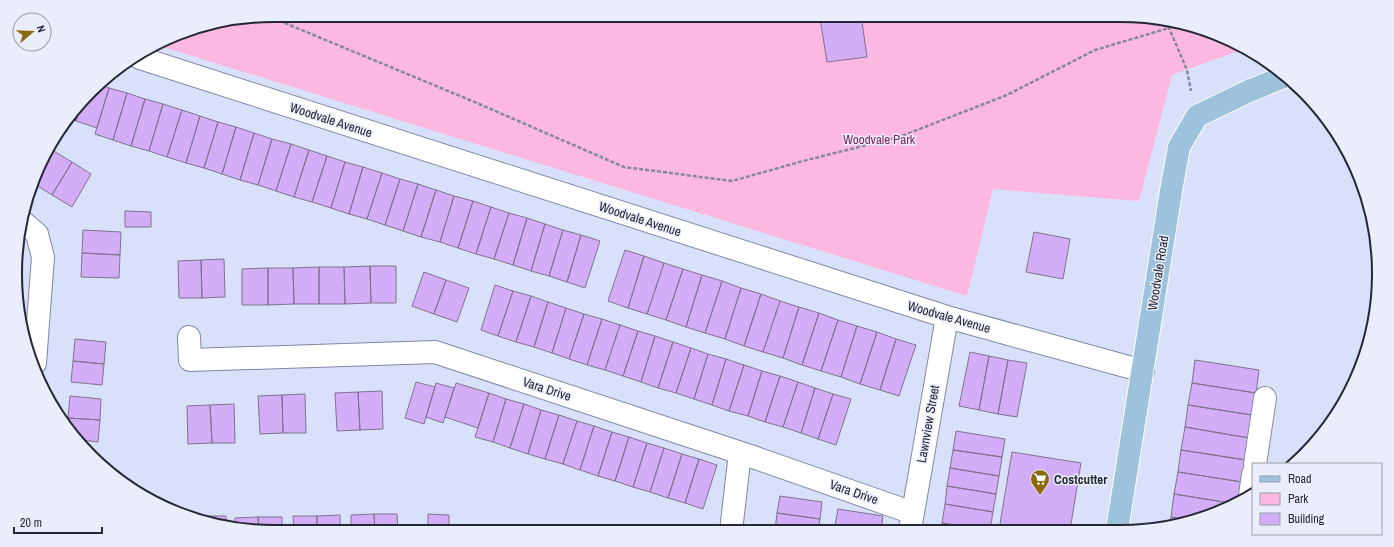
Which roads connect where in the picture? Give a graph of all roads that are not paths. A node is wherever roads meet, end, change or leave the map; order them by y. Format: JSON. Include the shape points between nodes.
{"nodes":[{"id":1,"x":143,"y":59,"type":"edge"},
{"id":2,"x":1280,"y":79,"type":"edge"},
{"id":3,"x":27,"y":225,"type":"edge"},
{"id":4,"x":947,"y":317,"type":"junction"},
{"id":5,"x":189,"y":337,"type":"dead end"},
{"id":6,"x":36,"y":356,"type":"edge"},
{"id":7,"x":1143,"y":371,"type":"junction"},
{"id":8,"x":1265,"y":398,"type":"dead end"},
{"id":9,"x":740,"y":453,"type":"junction"},
{"id":10,"x":1254,"y":463,"type":"edge"},
{"id":11,"x":911,"y":522,"type":"edge"},
{"id":12,"x":732,"y":525,"type":"edge"},
{"id":13,"x":1118,"y":525,"type":"edge"}],
"edges":[{"from":1,"to":4,"type":"street","name":"Woodvale Avenue"},
{"from":2,"to":7,"type":"main road","name":"Woodvale Road","via":[[1197,116],[1179,147]]},
{"from":3,"to":6,"type":"street","via":[[36,234],[43,257]]},
{"from":4,"to":7,"type":"street","name":"Woodvale Avenue"},
{"from":4,"to":11,"type":"street","name":"Lawnview Street"},
{"from":5,"to":9,"type":"street","name":"Vara Drive","via":[[190,360],[434,352]]},
{"from":7,"to":13,"type":"main road","name":"Woodvale Road"},
{"from":8,"to":10,"type":"street"},
{"from":9,"to":11,"type":"street","name":"Vara Drive"},
{"from":9,"to":12,"type":"street"}]}
